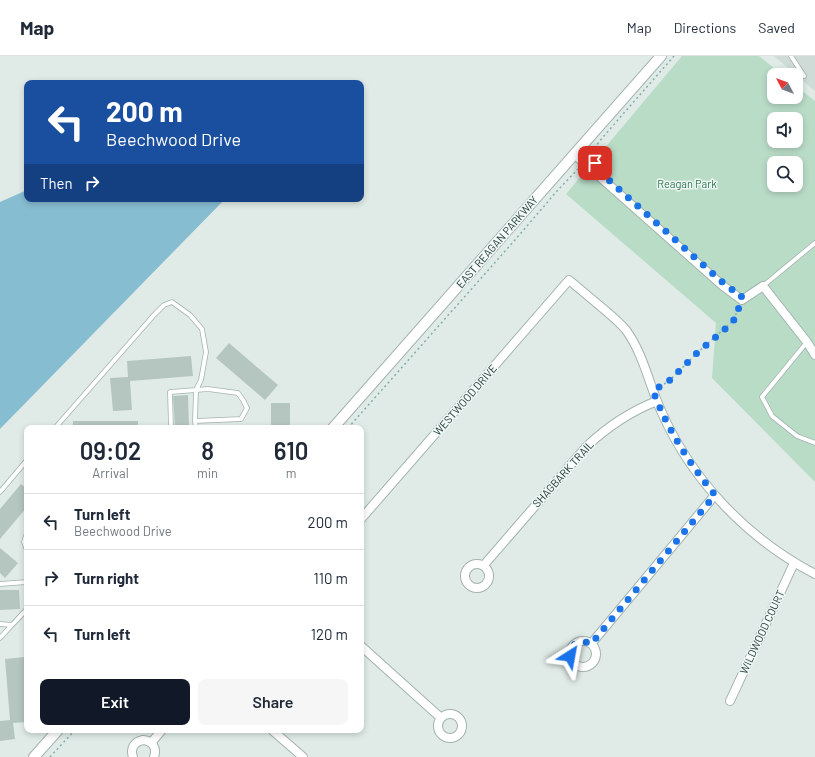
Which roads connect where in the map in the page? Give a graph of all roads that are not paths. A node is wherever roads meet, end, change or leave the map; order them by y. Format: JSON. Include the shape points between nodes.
{"nodes":[{"id":1,"x":661,"y":56,"type":"edge"},
{"id":2,"x":791,"y":56,"type":"edge"},
{"id":3,"x":804,"y":76,"type":"dead end"},
{"id":4,"x":574,"y":154,"type":"junction"},
{"id":5,"x":815,"y":243,"type":"edge"},
{"id":6,"x":763,"y":286,"type":"junction"},
{"id":7,"x":807,"y":342,"type":"junction"},
{"id":8,"x":815,"y":355,"type":"edge"},
{"id":9,"x":196,"y":390,"type":"junction"},
{"id":10,"x":657,"y":400,"type":"junction"},
{"id":11,"x":196,"y":421,"type":"junction"},
{"id":12,"x":58,"y":425,"type":"edge"},
{"id":13,"x":171,"y":425,"type":"edge"},
{"id":14,"x":196,"y":425,"type":"edge"},
{"id":15,"x":336,"y":425,"type":"edge"},
{"id":16,"x":815,"y":443,"type":"edge"},
{"id":17,"x":24,"y":464,"type":"edge"},
{"id":18,"x":0,"y":492,"type":"edge"},
{"id":19,"x":715,"y":495,"type":"junction"},
{"id":20,"x":364,"y":516,"type":"edge"},
{"id":21,"x":794,"y":563,"type":"junction"},
{"id":22,"x":484,"y":565,"type":"dead end"},
{"id":23,"x":815,"y":574,"type":"edge"},
{"id":24,"x":24,"y":582,"type":"edge"},
{"id":25,"x":0,"y":584,"type":"edge"},
{"id":26,"x":24,"y":612,"type":"edge"},
{"id":27,"x":0,"y":624,"type":"edge"},
{"id":28,"x":12,"y":625,"type":"junction"},
{"id":29,"x":0,"y":638,"type":"edge"},
{"id":30,"x":591,"y":644,"type":"dead end"},
{"id":31,"x":364,"y":649,"type":"edge"},
{"id":32,"x":730,"y":701,"type":"dead end"},
{"id":33,"x":441,"y":718,"type":"dead end"},
{"id":34,"x":55,"y":733,"type":"edge"},
{"id":35,"x":159,"y":733,"type":"edge"},
{"id":36,"x":275,"y":733,"type":"edge"},
{"id":37,"x":151,"y":743,"type":"junction"},
{"id":38,"x":34,"y":757,"type":"edge"},
{"id":39,"x":133,"y":757,"type":"edge"},
{"id":40,"x":154,"y":757,"type":"edge"},
{"id":41,"x":303,"y":757,"type":"edge"}],
"edges":[{"from":1,"to":4,"type":"street","name":"EAST REAGAN PARKWAY"},
{"from":2,"to":3,"type":"lane"},
{"from":4,"to":6,"type":"street","via":[[742,300]]},
{"from":4,"to":15,"type":"street","name":"EAST REAGAN PARKWAY"},
{"from":5,"to":6,"type":"lane"},
{"from":6,"to":7,"type":"street"},
{"from":7,"to":8,"type":"street"},
{"from":7,"to":16,"type":"lane","via":[[762,397],[772,416],[797,436]]},
{"from":9,"to":11,"type":"lane"},
{"from":9,"to":11,"type":"lane","via":[[238,393],[247,408],[241,419]]},
{"from":9,"to":12,"type":"lane","via":[[201,380],[206,352],[202,329],[190,315],[172,302],[164,305],[154,315]]},
{"from":9,"to":13,"type":"lane","via":[[170,392]]},
{"from":10,"to":19,"type":"street","via":[[673,435]]},
{"from":10,"to":20,"type":"street","name":"WESTWOOD DRIVE","via":[[634,341],[624,328],[569,280]]},
{"from":10,"to":22,"type":"street","name":"SHAGBARK TRAIL","via":[[627,414],[594,439]]},
{"from":11,"to":14,"type":"lane"},
{"from":17,"to":18,"type":"lane"},
{"from":19,"to":21,"type":"street","via":[[746,527]]},
{"from":19,"to":30,"type":"street"},
{"from":21,"to":23,"type":"street"},
{"from":21,"to":32,"type":"street","name":"WILDWOOD COURT"},
{"from":24,"to":25,"type":"lane"},
{"from":26,"to":28,"type":"lane"},
{"from":27,"to":28,"type":"lane"},
{"from":28,"to":29,"type":"lane"},
{"from":31,"to":33,"type":"street"},
{"from":34,"to":38,"type":"street"},
{"from":35,"to":37,"type":"street"},
{"from":36,"to":41,"type":"street"},
{"from":37,"to":39,"type":"street","via":[[143,740],[135,743],[131,751]]},
{"from":37,"to":40,"type":"street","via":[[156,752]]}]}
